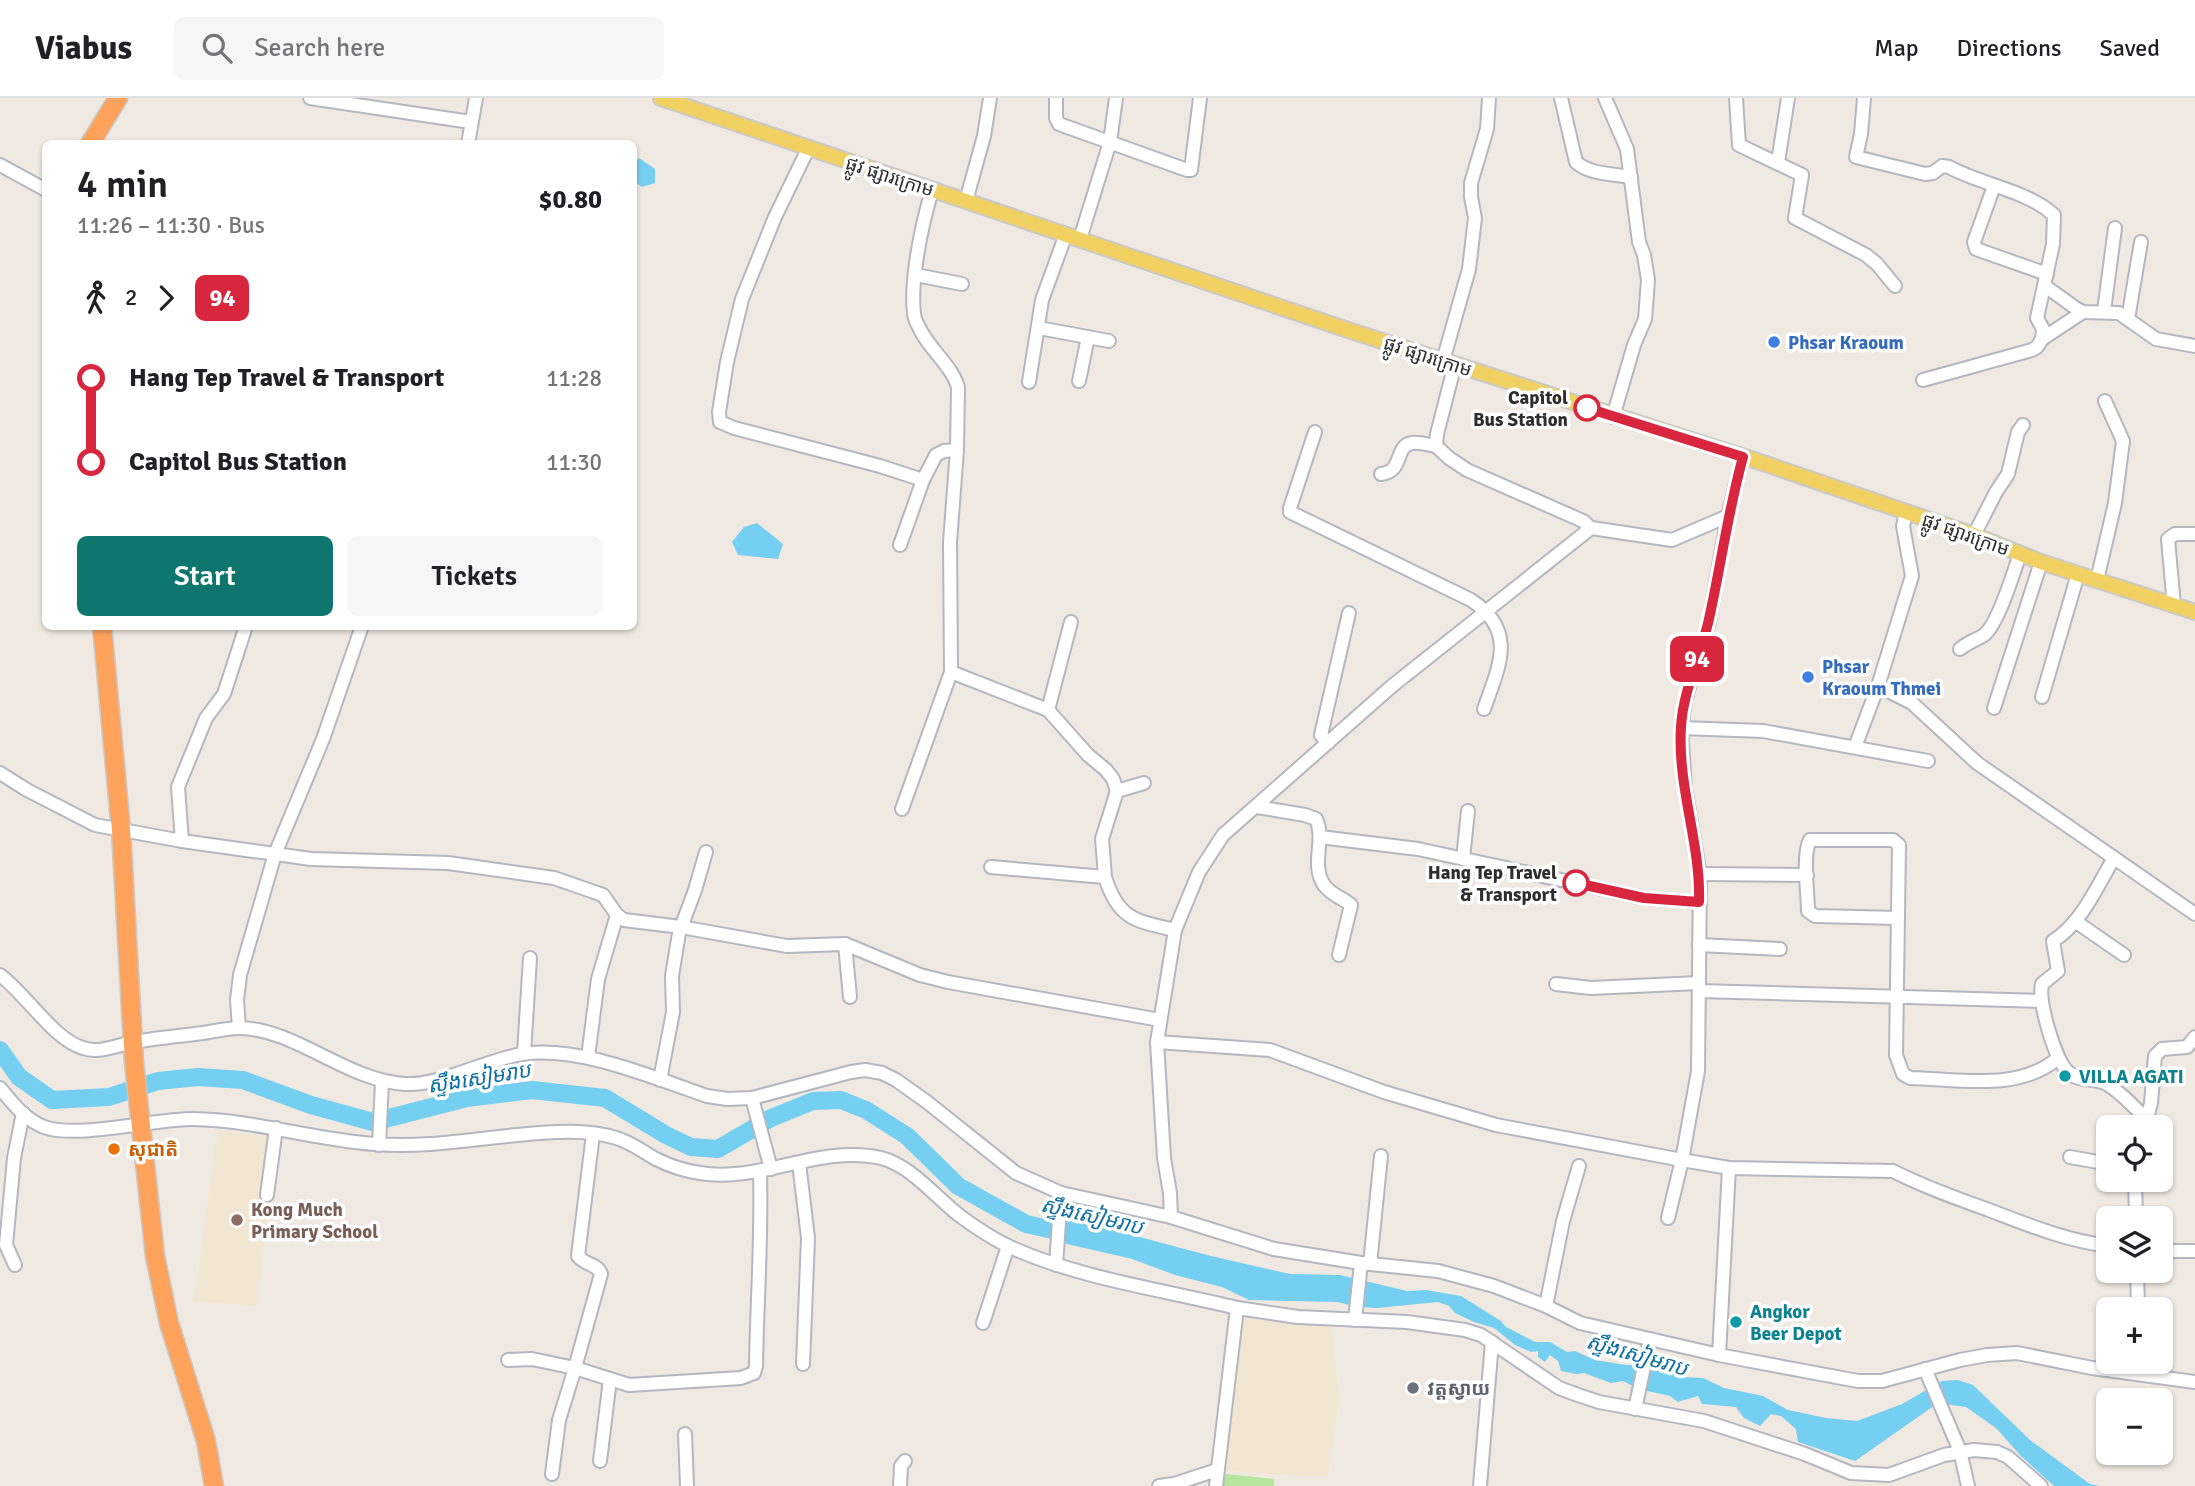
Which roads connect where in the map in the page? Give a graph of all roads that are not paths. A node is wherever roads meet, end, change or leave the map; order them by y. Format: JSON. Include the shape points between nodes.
{"nodes":[{"id":1,"x":118,"y":98,"type":"edge"},
{"id":2,"x":310,"y":98,"type":"edge"},
{"id":3,"x":476,"y":98,"type":"edge"},
{"id":4,"x":661,"y":98,"type":"edge"},
{"id":5,"x":990,"y":98,"type":"edge"},
{"id":6,"x":1056,"y":98,"type":"edge"},
{"id":7,"x":1116,"y":98,"type":"edge"},
{"id":8,"x":1200,"y":98,"type":"edge"},
{"id":9,"x":1489,"y":98,"type":"edge"},
{"id":10,"x":1560,"y":98,"type":"edge"},
{"id":11,"x":1605,"y":98,"type":"edge"},
{"id":12,"x":1736,"y":98,"type":"edge"},
{"id":13,"x":1788,"y":98,"type":"edge"},
{"id":14,"x":1864,"y":98,"type":"edge"},
{"id":15,"x":471,"y":122,"type":"junction"},
{"id":16,"x":92,"y":140,"type":"edge"},
{"id":17,"x":468,"y":140,"type":"edge"},
{"id":18,"x":1110,"y":142,"type":"junction"},
{"id":19,"x":807,"y":149,"type":"junction"},
{"id":20,"x":1778,"y":162,"type":"junction"},
{"id":21,"x":0,"y":165,"type":"edge"},
{"id":22,"x":1630,"y":177,"type":"junction"},
{"id":23,"x":1994,"y":186,"type":"junction"},
{"id":24,"x":42,"y":188,"type":"edge"},
{"id":25,"x":932,"y":190,"type":"junction"},
{"id":26,"x":966,"y":201,"type":"junction"},
{"id":27,"x":2115,"y":228,"type":"dead end"},
{"id":28,"x":1066,"y":234,"type":"junction"},
{"id":29,"x":1080,"y":239,"type":"junction"},
{"id":30,"x":2141,"y":242,"type":"dead end"},
{"id":31,"x":916,"y":275,"type":"junction"},
{"id":32,"x":2046,"y":280,"type":"junction"},
{"id":33,"x":962,"y":284,"type":"dead end"},
{"id":34,"x":1895,"y":286,"type":"dead end"},
{"id":35,"x":2104,"y":311,"type":"junction"},
{"id":36,"x":2083,"y":312,"type":"junction"},
{"id":37,"x":2128,"y":319,"type":"junction"},
{"id":38,"x":1039,"y":328,"type":"junction"},
{"id":39,"x":1088,"y":337,"type":"junction"},
{"id":40,"x":2042,"y":339,"type":"junction"},
{"id":41,"x":1109,"y":341,"type":"dead end"},
{"id":42,"x":2195,"y":346,"type":"edge"},
{"id":43,"x":1449,"y":363,"type":"junction"},
{"id":44,"x":1923,"y":380,"type":"dead end"},
{"id":45,"x":1079,"y":381,"type":"dead end"},
{"id":46,"x":1029,"y":382,"type":"dead end"},
{"id":47,"x":2105,"y":401,"type":"dead end"},
{"id":48,"x":1614,"y":417,"type":"junction"},
{"id":49,"x":2023,"y":425,"type":"dead end"},
{"id":50,"x":1315,"y":432,"type":"dead end"},
{"id":51,"x":1436,"y":446,"type":"junction"},
{"id":52,"x":957,"y":450,"type":"junction"},
{"id":53,"x":1743,"y":457,"type":"junction"},
{"id":54,"x":1381,"y":474,"type":"dead end"},
{"id":55,"x":923,"y":480,"type":"junction"},
{"id":56,"x":1906,"y":512,"type":"junction"},
{"id":57,"x":1728,"y":516,"type":"junction"},
{"id":58,"x":1591,"y":528,"type":"junction"},
{"id":59,"x":2195,"y":534,"type":"edge"},
{"id":60,"x":1974,"y":536,"type":"junction"},
{"id":61,"x":900,"y":545,"type":"dead end"},
{"id":62,"x":2021,"y":554,"type":"junction"},
{"id":63,"x":2041,"y":562,"type":"junction"},
{"id":64,"x":2078,"y":574,"type":"junction"},
{"id":65,"x":2097,"y":580,"type":"junction"},
{"id":66,"x":2174,"y":606,"type":"junction"},
{"id":67,"x":1486,"y":610,"type":"junction"},
{"id":68,"x":2195,"y":612,"type":"edge"},
{"id":69,"x":1349,"y":614,"type":"dead end"},
{"id":70,"x":1071,"y":622,"type":"dead end"},
{"id":71,"x":102,"y":630,"type":"edge"},
{"id":72,"x":245,"y":630,"type":"edge"},
{"id":73,"x":361,"y":630,"type":"edge"},
{"id":74,"x":1960,"y":649,"type":"dead end"},
{"id":75,"x":951,"y":672,"type":"junction"},
{"id":76,"x":1878,"y":686,"type":"junction"},
{"id":77,"x":2042,"y":697,"type":"dead end"},
{"id":78,"x":1994,"y":708,"type":"dead end"},
{"id":79,"x":1484,"y":709,"type":"dead end"},
{"id":80,"x":1048,"y":710,"type":"junction"},
{"id":81,"x":1681,"y":728,"type":"junction"},
{"id":82,"x":1328,"y":743,"type":"junction"},
{"id":83,"x":1855,"y":747,"type":"junction"},
{"id":84,"x":1928,"y":761,"type":"dead end"},
{"id":85,"x":0,"y":772,"type":"edge"},
{"id":86,"x":1144,"y":783,"type":"dead end"},
{"id":87,"x":1117,"y":790,"type":"junction"},
{"id":88,"x":1257,"y":807,"type":"junction"},
{"id":89,"x":902,"y":809,"type":"dead end"},
{"id":90,"x":1468,"y":811,"type":"dead end"},
{"id":91,"x":121,"y":830,"type":"junction"},
{"id":92,"x":1320,"y":837,"type":"junction"},
{"id":93,"x":183,"y":841,"type":"junction"},
{"id":94,"x":706,"y":852,"type":"dead end"},
{"id":95,"x":275,"y":854,"type":"junction"},
{"id":96,"x":2114,"y":858,"type":"junction"},
{"id":97,"x":1463,"y":859,"type":"junction"},
{"id":98,"x":991,"y":867,"type":"dead end"},
{"id":99,"x":1700,"y":874,"type":"junction"},
{"id":100,"x":1807,"y":875,"type":"junction"},
{"id":101,"x":1105,"y":877,"type":"junction"},
{"id":102,"x":1699,"y":902,"type":"junction"},
{"id":103,"x":2195,"y":914,"type":"edge"},
{"id":104,"x":617,"y":915,"type":"junction"},
{"id":105,"x":1898,"y":918,"type":"junction"},
{"id":106,"x":2075,"y":921,"type":"junction"},
{"id":107,"x":681,"y":927,"type":"junction"},
{"id":108,"x":1175,"y":930,"type":"junction"},
{"id":109,"x":845,"y":944,"type":"junction"},
{"id":110,"x":1699,"y":945,"type":"junction"},
{"id":111,"x":1780,"y":949,"type":"dead end"},
{"id":112,"x":1339,"y":955,"type":"dead end"},
{"id":113,"x":2124,"y":955,"type":"dead end"},
{"id":114,"x":530,"y":958,"type":"dead end"},
{"id":115,"x":0,"y":975,"type":"edge"},
{"id":116,"x":1556,"y":984,"type":"dead end"},
{"id":117,"x":1699,"y":987,"type":"junction"},
{"id":118,"x":850,"y":997,"type":"dead end"},
{"id":119,"x":1898,"y":998,"type":"junction"},
{"id":120,"x":2041,"y":1001,"type":"junction"},
{"id":121,"x":1160,"y":1020,"type":"junction"},
{"id":122,"x":239,"y":1028,"type":"junction"},
{"id":123,"x":2195,"y":1038,"type":"edge"},
{"id":124,"x":132,"y":1042,"type":"junction"},
{"id":125,"x":1157,"y":1042,"type":"junction"},
{"id":126,"x":524,"y":1053,"type":"junction"},
{"id":127,"x":588,"y":1057,"type":"junction"},
{"id":128,"x":2058,"y":1058,"type":"junction"},
{"id":129,"x":660,"y":1080,"type":"junction"},
{"id":130,"x":382,"y":1081,"type":"junction"},
{"id":131,"x":0,"y":1088,"type":"edge"},
{"id":132,"x":752,"y":1098,"type":"junction"},
{"id":133,"x":23,"y":1114,"type":"junction"},
{"id":134,"x":140,"y":1115,"type":"junction"},
{"id":135,"x":2137,"y":1115,"type":"edge"},
{"id":136,"x":2148,"y":1115,"type":"edge"},
{"id":137,"x":276,"y":1128,"type":"junction"},
{"id":138,"x":593,"y":1134,"type":"junction"},
{"id":139,"x":379,"y":1142,"type":"junction"},
{"id":140,"x":1381,"y":1156,"type":"dead end"},
{"id":141,"x":2070,"y":1157,"type":"dead end"},
{"id":142,"x":1682,"y":1160,"type":"junction"},
{"id":143,"x":2096,"y":1162,"type":"edge"},
{"id":144,"x":799,"y":1163,"type":"junction"},
{"id":145,"x":1578,"y":1166,"type":"dead end"},
{"id":146,"x":1729,"y":1168,"type":"junction"},
{"id":147,"x":765,"y":1170,"type":"junction"},
{"id":148,"x":267,"y":1195,"type":"dead end"},
{"id":149,"x":1061,"y":1199,"type":"junction"},
{"id":150,"x":1171,"y":1217,"type":"junction"},
{"id":151,"x":1668,"y":1218,"type":"dead end"},
{"id":152,"x":2096,"y":1244,"type":"edge"},
{"id":153,"x":1008,"y":1246,"type":"junction"},
{"id":154,"x":2173,"y":1251,"type":"edge"},
{"id":155,"x":2195,"y":1251,"type":"edge"},
{"id":156,"x":1056,"y":1261,"type":"junction"},
{"id":157,"x":15,"y":1265,"type":"dead end"},
{"id":158,"x":1364,"y":1268,"type":"junction"},
{"id":159,"x":1546,"y":1306,"type":"junction"},
{"id":160,"x":1237,"y":1308,"type":"junction"},
{"id":161,"x":1355,"y":1316,"type":"junction"},
{"id":162,"x":983,"y":1323,"type":"dead end"},
{"id":163,"x":1650,"y":1339,"type":"junction"},
{"id":164,"x":1492,"y":1342,"type":"junction"},
{"id":165,"x":1718,"y":1356,"type":"junction"},
{"id":166,"x":508,"y":1360,"type":"dead end"},
{"id":167,"x":803,"y":1364,"type":"dead end"},
{"id":168,"x":575,"y":1368,"type":"junction"},
{"id":169,"x":2096,"y":1368,"type":"edge"},
{"id":170,"x":2166,"y":1374,"type":"edge"},
{"id":171,"x":1927,"y":1375,"type":"junction"},
{"id":172,"x":610,"y":1379,"type":"junction"},
{"id":173,"x":2195,"y":1382,"type":"edge"},
{"id":174,"x":1636,"y":1404,"type":"junction"},
{"id":175,"x":685,"y":1434,"type":"dead end"},
{"id":176,"x":1960,"y":1451,"type":"junction"},
{"id":177,"x":600,"y":1461,"type":"dead end"},
{"id":178,"x":905,"y":1461,"type":"dead end"},
{"id":179,"x":1217,"y":1470,"type":"junction"},
{"id":180,"x":552,"y":1474,"type":"dead end"},
{"id":181,"x":1862,"y":1481,"type":"edge"},
{"id":182,"x":214,"y":1486,"type":"edge"},
{"id":183,"x":687,"y":1486,"type":"edge"},
{"id":184,"x":900,"y":1486,"type":"edge"},
{"id":185,"x":1159,"y":1486,"type":"edge"},
{"id":186,"x":1216,"y":1486,"type":"edge"},
{"id":187,"x":1480,"y":1486,"type":"edge"},
{"id":188,"x":1968,"y":1486,"type":"edge"},
{"id":189,"x":2041,"y":1486,"type":"edge"}],
"edges":[{"from":1,"to":16,"type":"highway"},
{"from":2,"to":15,"type":"street"},
{"from":3,"to":15,"type":"street"},
{"from":4,"to":19,"type":"main road","name":"ផ្លូវ ផ្សារក្រោម"},
{"from":5,"to":26,"type":"street"},
{"from":6,"to":18,"type":"street","via":[[1059,124]]},
{"from":7,"to":18,"type":"street"},
{"from":8,"to":18,"type":"street","via":[[1191,170]]},
{"from":9,"to":43,"type":"street","via":[[1486,134],[1471,183],[1475,218],[1469,269]]},
{"from":10,"to":22,"type":"street","via":[[1576,162]]},
{"from":11,"to":22,"type":"street","via":[[1627,149]]},
{"from":12,"to":20,"type":"street","via":[[1739,145]]},
{"from":13,"to":20,"type":"street"},
{"from":14,"to":23,"type":"street","via":[[1856,157],[1925,174],[1949,167]]},
{"from":15,"to":17,"type":"street"},
{"from":18,"to":29,"type":"street"},
{"from":19,"to":25,"type":"main road","name":"ផ្លូវ ផ្សារក្រោម"},
{"from":19,"to":55,"type":"street","via":[[742,299],[720,422]]},
{"from":20,"to":34,"type":"street","via":[[1802,174],[1795,218],[1866,255]]},
{"from":21,"to":24,"type":"street"},
{"from":22,"to":48,"type":"street","via":[[1647,299]]},
{"from":23,"to":32,"type":"street","via":[[2054,215]]},
{"from":23,"to":32,"type":"street","via":[[1974,242],[1976,249]]},
{"from":25,"to":26,"type":"main road","name":"ផ្លូវ ផ្សារក្រោម"},
{"from":25,"to":31,"type":"street"},
{"from":26,"to":28,"type":"main road","name":"ផ្លូវ ផ្សារក្រោម"},
{"from":27,"to":35,"type":"street"},
{"from":28,"to":29,"type":"main road","name":"ផ្លូវ ផ្សារក្រោម"},
{"from":28,"to":38,"type":"street","via":[[1042,300]]},
{"from":29,"to":43,"type":"main road","name":"ផ្លូវ ផ្សារក្រោម"},
{"from":30,"to":37,"type":"street"},
{"from":31,"to":33,"type":"street"},
{"from":31,"to":52,"type":"street","via":[[915,318],[958,387]]},
{"from":32,"to":36,"type":"street"},
{"from":32,"to":40,"type":"street","via":[[2037,318]]},
{"from":35,"to":36,"type":"street"},
{"from":35,"to":37,"type":"street"},
{"from":36,"to":40,"type":"street"},
{"from":37,"to":42,"type":"street","via":[[2156,339]]},
{"from":38,"to":39,"type":"street"},
{"from":38,"to":46,"type":"street"},
{"from":39,"to":41,"type":"street"},
{"from":39,"to":45,"type":"street"},
{"from":40,"to":44,"type":"street","via":[[2032,350]]},
{"from":43,"to":48,"type":"main road","name":"ផ្លូវ ផ្សារក្រោម"},
{"from":43,"to":51,"type":"street"},
{"from":47,"to":65,"type":"street","via":[[2123,442]]},
{"from":48,"to":53,"type":"main road","name":"ផ្លូវ ផ្សារក្រោម"},
{"from":49,"to":60,"type":"street","via":[[2008,474]]},
{"from":50,"to":67,"type":"street","via":[[1290,512]]},
{"from":51,"to":54,"type":"street","via":[[1410,443],[1394,468]]},
{"from":51,"to":58,"type":"street","via":[[1466,470]]},
{"from":52,"to":55,"type":"street","via":[[936,455]]},
{"from":52,"to":75,"type":"street","via":[[950,542]]},
{"from":53,"to":56,"type":"main road","name":"ផ្លូវ ផ្សារក្រោម"},
{"from":53,"to":57,"type":"street"},
{"from":55,"to":61,"type":"street"},
{"from":56,"to":60,"type":"main road","name":"ផ្លូវ ផ្សារក្រោម"},
{"from":56,"to":76,"type":"street","via":[[1903,526],[1912,576]]},
{"from":57,"to":58,"type":"street","via":[[1672,540]]},
{"from":57,"to":81,"type":"street","via":[[1709,622]]},
{"from":58,"to":67,"type":"street"},
{"from":59,"to":66,"type":"street","via":[[2175,534],[2168,539]]},
{"from":60,"to":62,"type":"main road","name":"ផ្លូវ ផ្សារក្រោម"},
{"from":62,"to":63,"type":"main road","name":"ផ្លូវ ផ្សារក្រោម"},
{"from":62,"to":74,"type":"street","via":[[1994,622]]},
{"from":63,"to":64,"type":"main road","name":"ផ្លូវ ផ្សារក្រោម"},
{"from":63,"to":78,"type":"street"},
{"from":64,"to":65,"type":"main road","name":"ផ្លូវ ផ្សារក្រោម"},
{"from":64,"to":77,"type":"street"},
{"from":65,"to":66,"type":"main road","name":"ផ្លូវ ផ្សារក្រោម"},
{"from":66,"to":68,"type":"main road","name":"ផ្លូវ ផ្សារក្រោម"},
{"from":67,"to":79,"type":"street","via":[[1496,624],[1502,655]]},
{"from":67,"to":82,"type":"street"},
{"from":69,"to":82,"type":"street","via":[[1321,735]]},
{"from":70,"to":80,"type":"street"},
{"from":71,"to":91,"type":"highway"},
{"from":72,"to":93,"type":"street","via":[[224,694],[206,718],[178,787]]},
{"from":73,"to":95,"type":"street","via":[[323,739]]},
{"from":75,"to":80,"type":"street"},
{"from":75,"to":89,"type":"street"},
{"from":76,"to":83,"type":"street"},
{"from":76,"to":96,"type":"street","via":[[1912,703],[1977,764]]},
{"from":80,"to":87,"type":"street","via":[[1106,770]]},
{"from":81,"to":83,"type":"street","via":[[1763,731]]},
{"from":81,"to":99,"type":"street","via":[[1685,788]]},
{"from":82,"to":88,"type":"street"},
{"from":83,"to":84,"type":"street"},
{"from":85,"to":91,"type":"street","via":[[95,825]]},
{"from":86,"to":87,"type":"street"},
{"from":87,"to":101,"type":"street","via":[[1102,839]]},
{"from":88,"to":92,"type":"street","via":[[1316,819]]},
{"from":88,"to":108,"type":"street","via":[[1223,835],[1199,872]]},
{"from":90,"to":97,"type":"street"},
{"from":91,"to":93,"type":"street"},
{"from":91,"to":124,"type":"highway"},
{"from":92,"to":97,"type":"street"},
{"from":92,"to":112,"type":"street","via":[[1318,870],[1324,884],[1351,905]]},
{"from":93,"to":95,"type":"street"},
{"from":94,"to":107,"type":"street"},
{"from":95,"to":104,"type":"street","via":[[448,863],[554,878],[603,895]]},
{"from":95,"to":122,"type":"street","via":[[240,975]]},
{"from":96,"to":103,"type":"street"},
{"from":96,"to":106,"type":"street"},
{"from":97,"to":102,"type":"street","via":[[1644,898]]},
{"from":98,"to":101,"type":"street"},
{"from":99,"to":100,"type":"street"},
{"from":99,"to":102,"type":"street"},
{"from":100,"to":105,"type":"street","via":[[1808,911],[1815,916]]},
{"from":100,"to":105,"type":"street","via":[[1810,841],[1897,841]]},
{"from":101,"to":108,"type":"street","via":[[1122,912],[1145,924]]},
{"from":102,"to":110,"type":"street"},
{"from":104,"to":107,"type":"street","via":[[624,920]]},
{"from":104,"to":127,"type":"street","via":[[598,979]]},
{"from":105,"to":119,"type":"street"},
{"from":106,"to":113,"type":"street"},
{"from":106,"to":120,"type":"street","via":[[2053,941],[2058,971],[2042,984]]},
{"from":107,"to":109,"type":"street","via":[[787,946]]},
{"from":107,"to":129,"type":"street","via":[[672,976],[673,1012]]},
{"from":108,"to":121,"type":"street"},
{"from":109,"to":118,"type":"street"},
{"from":109,"to":121,"type":"street","via":[[948,982]]},
{"from":110,"to":111,"type":"street"},
{"from":110,"to":117,"type":"street"},
{"from":114,"to":126,"type":"street"},
{"from":115,"to":124,"type":"street","via":[[73,1044],[98,1050]]},
{"from":116,"to":117,"type":"street"},
{"from":117,"to":119,"type":"street"},
{"from":117,"to":142,"type":"street","via":[[1699,1071]]},
{"from":119,"to":120,"type":"street"},
{"from":119,"to":128,"type":"street","via":[[1896,1055],[1903,1074],[1910,1077],[2000,1081],[2044,1070]]},
{"from":120,"to":128,"type":"street"},
{"from":121,"to":125,"type":"street"},
{"from":122,"to":124,"type":"street"},
{"from":122,"to":130,"type":"street","via":[[275,1035]]},
{"from":123,"to":136,"type":"street","via":[[2187,1047],[2162,1049],[2155,1056]]},
{"from":124,"to":134,"type":"highway"},
{"from":125,"to":142,"type":"street","via":[[1269,1050],[1384,1092],[1496,1125]]},
{"from":125,"to":150,"type":"street"},
{"from":126,"to":127,"type":"street"},
{"from":126,"to":130,"type":"street","via":[[424,1083]]},
{"from":127,"to":129,"type":"street"},
{"from":128,"to":135,"type":"street","via":[[2073,1075],[2110,1087]]},
{"from":129,"to":132,"type":"street","via":[[715,1098]]},
{"from":130,"to":139,"type":"street"},
{"from":131,"to":133,"type":"street"},
{"from":132,"to":147,"type":"street","via":[[765,1148]]},
{"from":132,"to":149,"type":"street","via":[[850,1072],[882,1073],[928,1102],[1016,1172]]},
{"from":133,"to":134,"type":"street","via":[[43,1127],[71,1131]]},
{"from":133,"to":157,"type":"street","via":[[6,1245]]},
{"from":134,"to":137,"type":"street"},
{"from":134,"to":182,"type":"highway","via":[[161,1289],[198,1412]]},
{"from":137,"to":139,"type":"street"},
{"from":137,"to":148,"type":"street"},
{"from":138,"to":139,"type":"street"},
{"from":138,"to":147,"type":"street","via":[[616,1138],[683,1170],[717,1175]]},
{"from":138,"to":168,"type":"street","via":[[579,1256],[600,1270],[601,1281]]},
{"from":140,"to":158,"type":"street"},
{"from":141,"to":143,"type":"street"},
{"from":142,"to":146,"type":"street"},
{"from":142,"to":151,"type":"street"},
{"from":144,"to":147,"type":"street"},
{"from":144,"to":153,"type":"street","via":[[844,1155],[883,1159],[902,1167],[959,1215]]},
{"from":144,"to":167,"type":"street","via":[[807,1238]]},
{"from":145,"to":159,"type":"street"},
{"from":146,"to":152,"type":"street","via":[[1893,1171],[2007,1217]]},
{"from":146,"to":165,"type":"street"},
{"from":147,"to":172,"type":"street","via":[[754,1373],[741,1378],[640,1385]]},
{"from":149,"to":150,"type":"street"},
{"from":149,"to":156,"type":"street"},
{"from":150,"to":158,"type":"street","via":[[1274,1249]]},
{"from":153,"to":156,"type":"street"},
{"from":153,"to":162,"type":"street"},
{"from":154,"to":155,"type":"street"},
{"from":156,"to":160,"type":"street"},
{"from":158,"to":159,"type":"street","via":[[1438,1272]]},
{"from":158,"to":161,"type":"street"},
{"from":159,"to":163,"type":"street","via":[[1580,1323]]},
{"from":160,"to":161,"type":"street","via":[[1298,1317]]},
{"from":160,"to":179,"type":"street"},
{"from":161,"to":164,"type":"street","via":[[1440,1325]]},
{"from":163,"to":165,"type":"street"},
{"from":163,"to":174,"type":"street"},
{"from":164,"to":174,"type":"street","via":[[1559,1388],[1599,1402]]},
{"from":164,"to":187,"type":"street"},
{"from":165,"to":171,"type":"street","via":[[1858,1381]]},
{"from":166,"to":168,"type":"street","via":[[531,1359]]},
{"from":168,"to":172,"type":"street"},
{"from":168,"to":180,"type":"street","via":[[559,1420]]},
{"from":169,"to":171,"type":"street","via":[[2017,1353],[1987,1354]]},
{"from":170,"to":173,"type":"street"},
{"from":171,"to":176,"type":"street"},
{"from":172,"to":177,"type":"street"},
{"from":174,"to":181,"type":"street","via":[[1704,1421]]},
{"from":175,"to":183,"type":"street"},
{"from":176,"to":181,"type":"street"},
{"from":176,"to":188,"type":"street"},
{"from":176,"to":189,"type":"street","via":[[2008,1457]]},
{"from":178,"to":184,"type":"street"},
{"from":179,"to":185,"type":"street"},
{"from":179,"to":186,"type":"street"}]}
